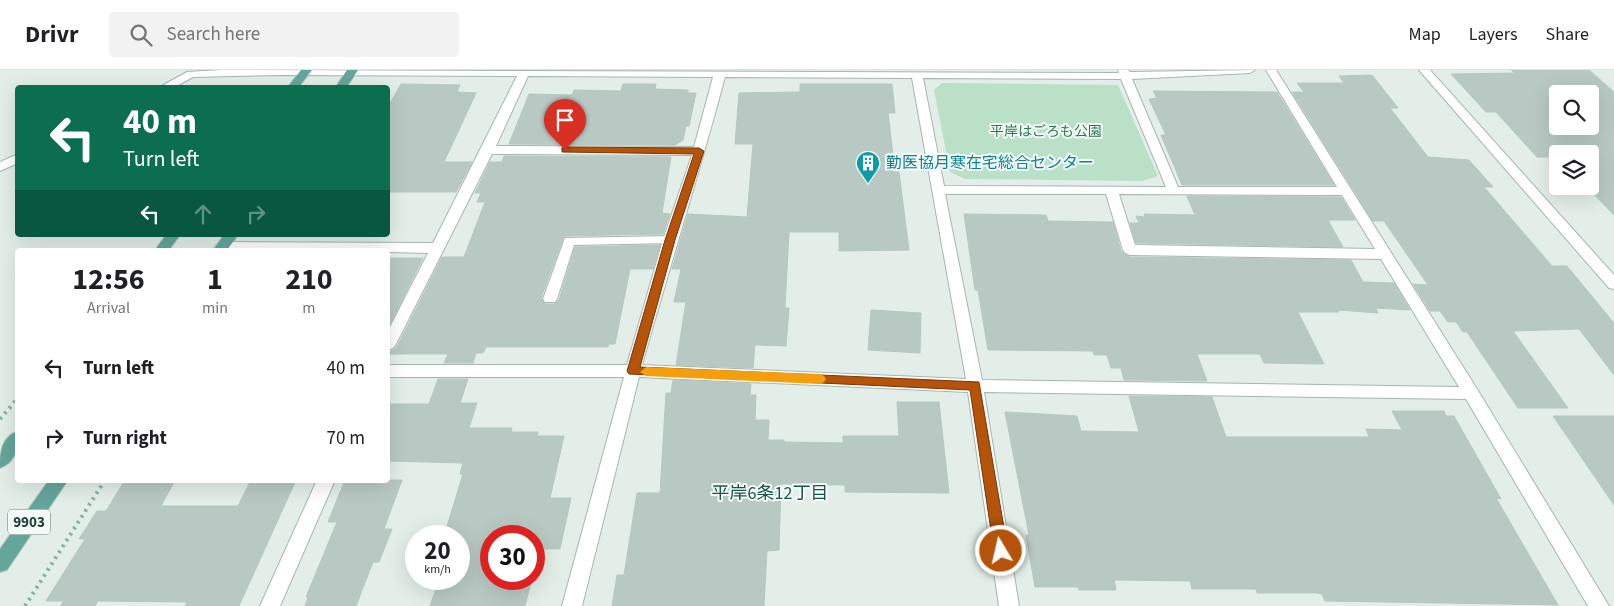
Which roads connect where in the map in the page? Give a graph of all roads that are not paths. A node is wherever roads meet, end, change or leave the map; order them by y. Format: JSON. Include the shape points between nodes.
{"nodes":[{"id":1,"x":1250,"y":70,"type":"edge"},
{"id":2,"x":1271,"y":70,"type":"edge"},
{"id":3,"x":1424,"y":70,"type":"edge"},
{"id":4,"x":352,"y":71,"type":"edge"},
{"id":5,"x":305,"y":72,"type":"edge"},
{"id":6,"x":525,"y":72,"type":"edge"},
{"id":7,"x":721,"y":72,"type":"edge"},
{"id":8,"x":1124,"y":73,"type":"edge"},
{"id":9,"x":917,"y":76,"type":"junction"},
{"id":10,"x":169,"y":85,"type":"edge"},
{"id":11,"x":294,"y":85,"type":"edge"},
{"id":12,"x":342,"y":85,"type":"edge"},
{"id":13,"x":488,"y":150,"type":"junction"},
{"id":14,"x":699,"y":151,"type":"junction"},
{"id":15,"x":15,"y":160,"type":"edge"},
{"id":16,"x":0,"y":167,"type":"edge"},
{"id":17,"x":938,"y":190,"type":"junction"},
{"id":18,"x":1111,"y":191,"type":"junction"},
{"id":19,"x":1174,"y":191,"type":"junction"},
{"id":20,"x":1347,"y":191,"type":"junction"},
{"id":21,"x":172,"y":237,"type":"edge"},
{"id":22,"x":230,"y":237,"type":"edge"},
{"id":23,"x":670,"y":240,"type":"junction"},
{"id":24,"x":163,"y":248,"type":"edge"},
{"id":25,"x":222,"y":248,"type":"edge"},
{"id":26,"x":390,"y":248,"type":"edge"},
{"id":27,"x":436,"y":248,"type":"junction"},
{"id":28,"x":1384,"y":254,"type":"junction"},
{"id":29,"x":1614,"y":284,"type":"edge"},
{"id":30,"x":550,"y":299,"type":"dead end"},
{"id":31,"x":390,"y":340,"type":"edge"},
{"id":32,"x":390,"y":371,"type":"edge"},
{"id":33,"x":633,"y":371,"type":"junction"},
{"id":34,"x":975,"y":386,"type":"junction"},
{"id":35,"x":1471,"y":393,"type":"junction"},
{"id":36,"x":57,"y":483,"type":"edge"},
{"id":37,"x":325,"y":483,"type":"edge"},
{"id":38,"x":0,"y":564,"type":"edge"},
{"id":39,"x":270,"y":606,"type":"edge"},
{"id":40,"x":572,"y":606,"type":"edge"},
{"id":41,"x":1009,"y":606,"type":"edge"},
{"id":42,"x":1599,"y":606,"type":"edge"}],
"edges":[{"from":1,"to":8,"type":"street"},
{"from":2,"to":20,"type":"street"},
{"from":3,"to":29,"type":"street"},
{"from":4,"to":5,"type":"street"},
{"from":4,"to":6,"type":"street"},
{"from":4,"to":12,"type":"main road"},
{"from":5,"to":10,"type":"street","via":[[191,74]]},
{"from":5,"to":11,"type":"main road"},
{"from":6,"to":7,"type":"street"},
{"from":6,"to":13,"type":"street"},
{"from":7,"to":9,"type":"street"},
{"from":7,"to":14,"type":"street"},
{"from":8,"to":9,"type":"street"},
{"from":8,"to":19,"type":"street"},
{"from":9,"to":17,"type":"street"},
{"from":13,"to":14,"type":"street"},
{"from":13,"to":27,"type":"street"},
{"from":14,"to":23,"type":"street"},
{"from":15,"to":16,"type":"street"},
{"from":17,"to":18,"type":"street"},
{"from":17,"to":34,"type":"street"},
{"from":18,"to":19,"type":"street"},
{"from":18,"to":28,"type":"street","via":[[1130,250]]},
{"from":19,"to":20,"type":"street"},
{"from":20,"to":28,"type":"street"},
{"from":21,"to":24,"type":"main road"},
{"from":22,"to":25,"type":"main road"},
{"from":23,"to":30,"type":"lane","via":[[568,241]]},
{"from":23,"to":33,"type":"street"},
{"from":26,"to":27,"type":"street"},
{"from":27,"to":31,"type":"street"},
{"from":28,"to":35,"type":"street"},
{"from":32,"to":33,"type":"street"},
{"from":33,"to":34,"type":"street"},
{"from":33,"to":40,"type":"street"},
{"from":34,"to":35,"type":"street"},
{"from":34,"to":41,"type":"street"},
{"from":35,"to":42,"type":"street"},
{"from":36,"to":38,"type":"main road","number":"9903"},
{"from":37,"to":39,"type":"street"}]}
